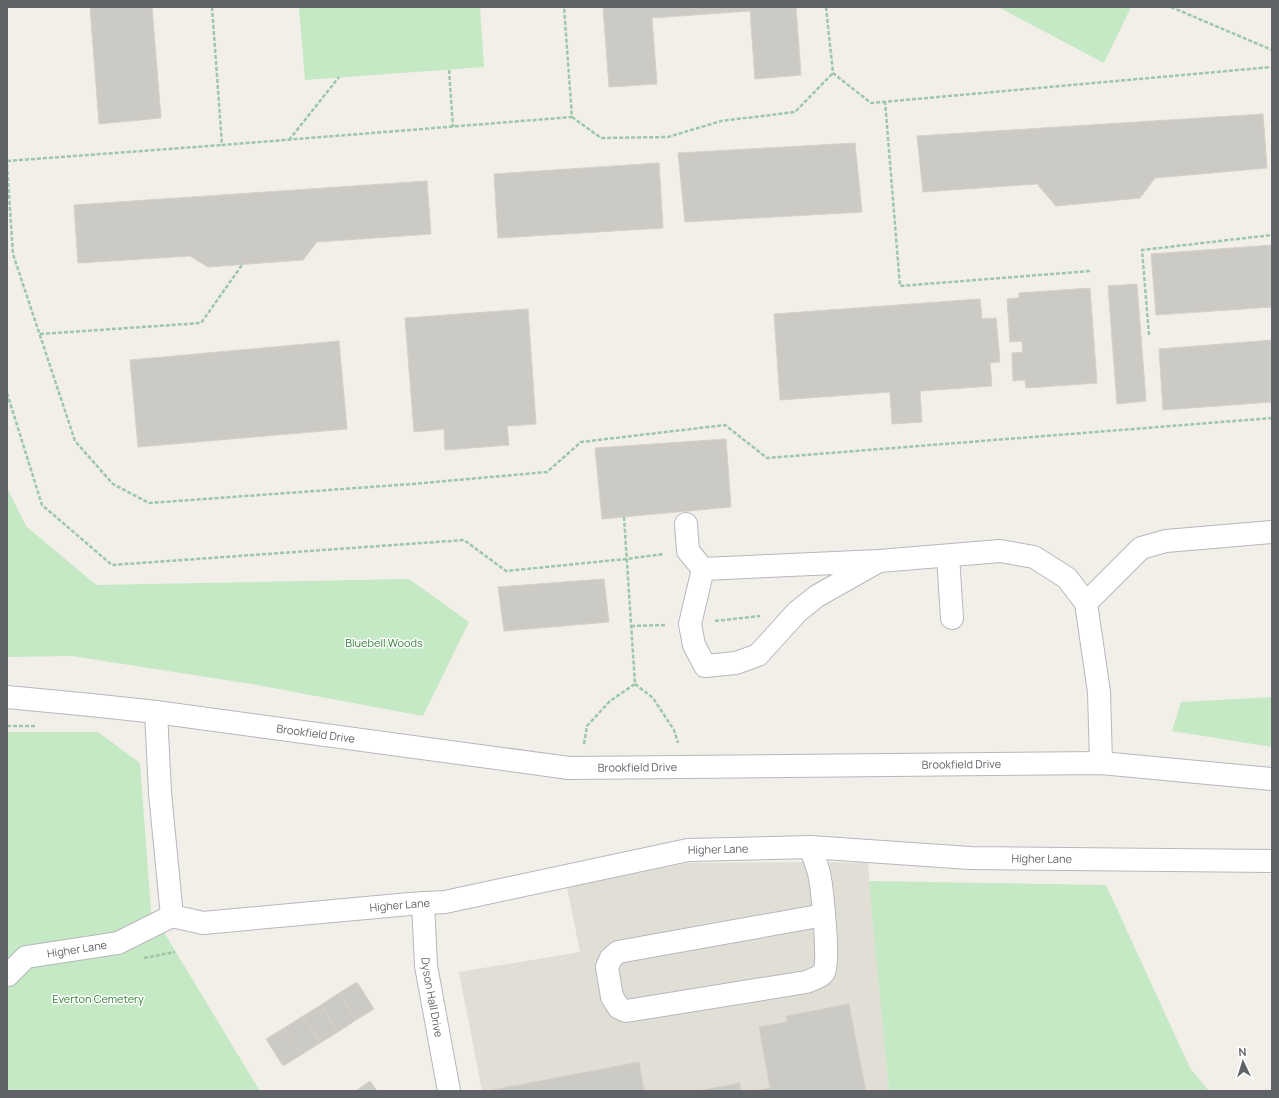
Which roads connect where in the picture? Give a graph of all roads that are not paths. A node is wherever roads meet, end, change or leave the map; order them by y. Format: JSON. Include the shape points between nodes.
{"nodes":[{"id":1,"x":686,"y":524,"type":"dead end"},
{"id":2,"x":1272,"y":532,"type":"edge"},
{"id":3,"x":948,"y":556,"type":"junction"},
{"id":4,"x":879,"y":561,"type":"junction"},
{"id":5,"x":703,"y":569,"type":"junction"},
{"id":6,"x":1086,"y":603,"type":"junction"},
{"id":7,"x":952,"y":618,"type":"dead end"},
{"id":8,"x":7,"y":697,"type":"edge"},
{"id":9,"x":156,"y":712,"type":"junction"},
{"id":10,"x":1101,"y":763,"type":"junction"},
{"id":11,"x":1272,"y":779,"type":"edge"},
{"id":12,"x":810,"y":847,"type":"junction"},
{"id":13,"x":1272,"y":861,"type":"edge"},
{"id":14,"x":423,"y":903,"type":"junction"},
{"id":15,"x":824,"y":915,"type":"junction"},
{"id":16,"x":172,"y":916,"type":"junction"},
{"id":17,"x":8,"y":975,"type":"dead end"},
{"id":18,"x":449,"y":1091,"type":"edge"}],
"edges":[{"from":1,"to":5,"type":"street","via":[[688,551]]},
{"from":2,"to":6,"type":"street","via":[[1166,541],[1141,548]]},
{"from":3,"to":4,"type":"street"},
{"from":3,"to":6,"type":"street","via":[[1000,551],[1034,557],[1066,578]]},
{"from":3,"to":7,"type":"street"},
{"from":4,"to":5,"type":"street"},
{"from":4,"to":5,"type":"street","via":[[817,596],[797,612],[758,655],[736,663],[705,666],[694,645],[690,624]]},
{"from":6,"to":10,"type":"street","via":[[1099,692]]},
{"from":8,"to":9,"type":"street","name":"Brookfield Drive"},
{"from":9,"to":10,"type":"street","name":"Brookfield Drive","via":[[579,768]]},
{"from":9,"to":16,"type":"street","via":[[160,793]]},
{"from":10,"to":11,"type":"street","name":"Brookfield Drive"},
{"from":12,"to":13,"type":"street","name":"Higher Lane","via":[[970,858]]},
{"from":12,"to":14,"type":"street","name":"Higher Lane","via":[[688,850],[483,895]]},
{"from":12,"to":15,"type":"street","via":[[819,872]]},
{"from":14,"to":16,"type":"street","name":"Higher Lane","via":[[203,923]]},
{"from":14,"to":18,"type":"street","name":"Dyson Hall Drive","via":[[426,966]]},
{"from":15,"to":15,"type":"street","via":[[827,962],[824,972],[806,982],[626,1011],[619,1008],[612,997],[607,966],[618,952]]},
{"from":16,"to":17,"type":"street","name":"Higher Lane","via":[[118,943],[26,957]]}]}
